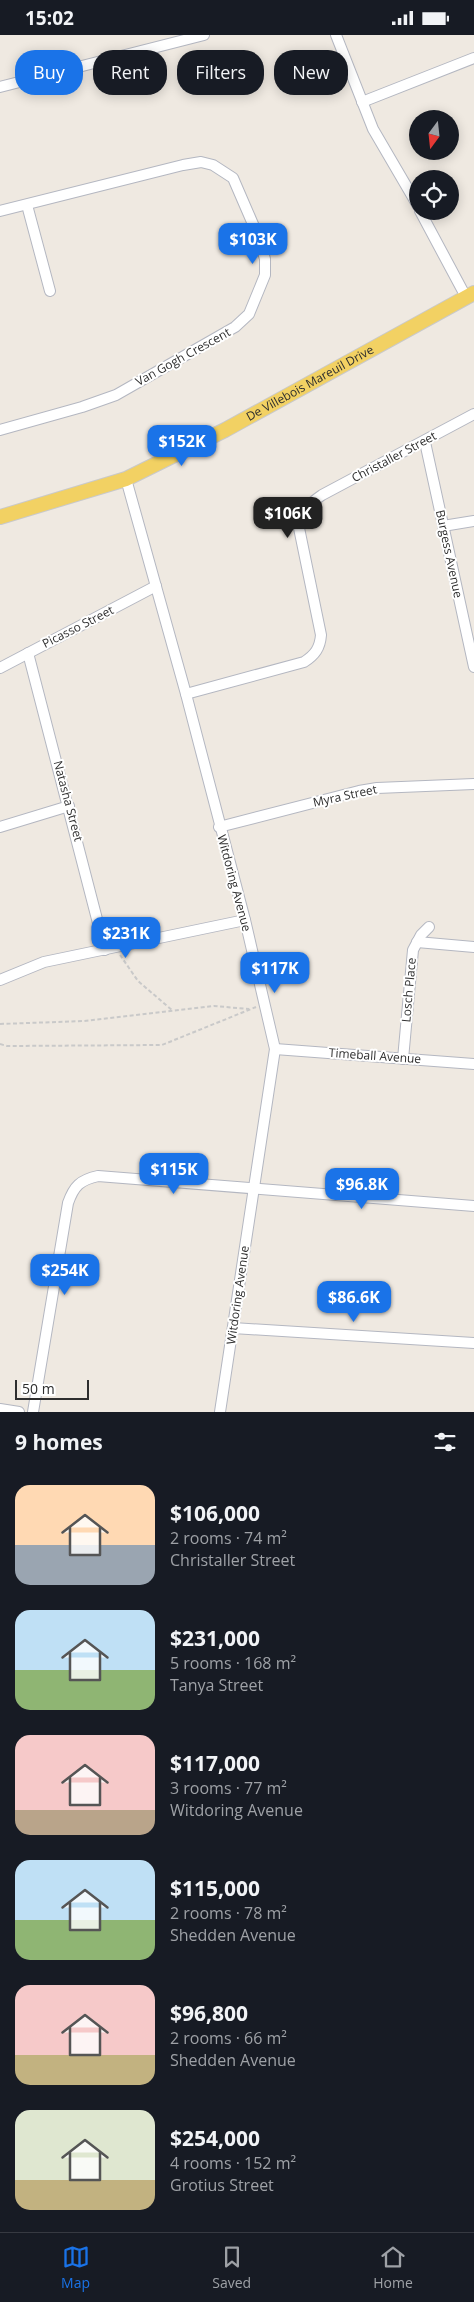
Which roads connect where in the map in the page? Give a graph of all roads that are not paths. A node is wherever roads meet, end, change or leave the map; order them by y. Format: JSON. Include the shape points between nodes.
{"nodes":[{"id":1,"x":204,"y":35,"type":"edge"},
{"id":2,"x":336,"y":35,"type":"edge"},
{"id":3,"x":474,"y":58,"type":"edge"},
{"id":4,"x":0,"y":87,"type":"edge"},
{"id":5,"x":362,"y":102,"type":"junction"},
{"id":6,"x":409,"y":191,"type":"edge"},
{"id":7,"x":27,"y":205,"type":"junction"},
{"id":8,"x":0,"y":211,"type":"edge"},
{"id":9,"x":425,"y":220,"type":"edge"},
{"id":10,"x":50,"y":291,"type":"dead end"},
{"id":11,"x":470,"y":295,"type":"edge"},
{"id":12,"x":474,"y":414,"type":"edge"},
{"id":13,"x":0,"y":429,"type":"edge"},
{"id":14,"x":425,"y":442,"type":"junction"},
{"id":15,"x":126,"y":479,"type":"junction"},
{"id":16,"x":0,"y":517,"type":"edge"},
{"id":17,"x":474,"y":521,"type":"edge"},
{"id":18,"x":443,"y":526,"type":"junction"},
{"id":19,"x":156,"y":586,"type":"junction"},
{"id":20,"x":28,"y":653,"type":"junction"},
{"id":21,"x":474,"y":667,"type":"edge"},
{"id":22,"x":0,"y":668,"type":"edge"},
{"id":23,"x":186,"y":694,"type":"junction"},
{"id":24,"x":474,"y":785,"type":"edge"},
{"id":25,"x":69,"y":806,"type":"junction"},
{"id":26,"x":0,"y":827,"type":"edge"},
{"id":27,"x":219,"y":827,"type":"junction"},
{"id":28,"x":245,"y":920,"type":"junction"},
{"id":29,"x":429,"y":927,"type":"dead end"},
{"id":30,"x":417,"y":942,"type":"junction"},
{"id":31,"x":474,"y":947,"type":"edge"},
{"id":32,"x":105,"y":950,"type":"junction"},
{"id":33,"x":0,"y":980,"type":"edge"},
{"id":34,"x":275,"y":1049,"type":"junction"},
{"id":35,"x":403,"y":1059,"type":"junction"},
{"id":36,"x":474,"y":1064,"type":"edge"},
{"id":37,"x":253,"y":1189,"type":"junction"},
{"id":38,"x":474,"y":1206,"type":"edge"},
{"id":39,"x":233,"y":1328,"type":"junction"},
{"id":40,"x":474,"y":1343,"type":"edge"},
{"id":41,"x":0,"y":1409,"type":"edge"},
{"id":42,"x":19,"y":1412,"type":"edge"},
{"id":43,"x":33,"y":1412,"type":"edge"},
{"id":44,"x":220,"y":1412,"type":"edge"}],
"edges":[{"from":1,"to":4,"type":"street"},
{"from":2,"to":5,"type":"street"},
{"from":3,"to":5,"type":"street"},
{"from":5,"to":6,"type":"street","via":[[373,129]]},
{"from":7,"to":8,"type":"street","name":"Van Gogh Crescent"},
{"from":7,"to":10,"type":"street"},
{"from":7,"to":13,"type":"street","name":"Van Gogh Crescent","via":[[183,165],[212,165],[233,178],[259,238],[265,259],[265,275],[249,314],[235,327],[116,395]]},
{"from":9,"to":11,"type":"street"},
{"from":11,"to":15,"type":"main road","name":"De Villebois Mareuil Drive","via":[[224,430]]},
{"from":12,"to":14,"type":"street","name":"Christaller Street"},
{"from":14,"to":18,"type":"street","name":"Burgess Avenue"},
{"from":14,"to":23,"type":"street","name":"Christaller Street","via":[[322,495],[304,511],[299,522],[301,546],[321,635],[314,657],[304,663]]},
{"from":15,"to":16,"type":"main road","name":"De Villebois Mareuil Drive"},
{"from":15,"to":19,"type":"street","name":"Witdoring Avenue"},
{"from":17,"to":18,"type":"street"},
{"from":18,"to":21,"type":"street","name":"Burgess Avenue"},
{"from":19,"to":20,"type":"street","name":"Picasso Street"},
{"from":19,"to":23,"type":"street","name":"Witdoring Avenue"},
{"from":20,"to":22,"type":"street","name":"Picasso Street"},
{"from":20,"to":25,"type":"street","name":"Natasha Street"},
{"from":23,"to":27,"type":"street","name":"Witdoring Avenue"},
{"from":24,"to":27,"type":"street","name":"Myra Street","via":[[377,788]]},
{"from":25,"to":26,"type":"street"},
{"from":25,"to":32,"type":"street","name":"Natasha Street"},
{"from":27,"to":28,"type":"street","name":"Witdoring Avenue"},
{"from":28,"to":32,"type":"street"},
{"from":28,"to":34,"type":"street","name":"Witdoring Avenue"},
{"from":29,"to":30,"type":"street","name":"Losch Place"},
{"from":30,"to":31,"type":"street"},
{"from":30,"to":35,"type":"street","name":"Losch Place","via":[[413,950]]},
{"from":32,"to":33,"type":"street","via":[[44,962]]},
{"from":34,"to":35,"type":"street","name":"Timeball Avenue"},
{"from":34,"to":37,"type":"street","name":"Witdoring Avenue"},
{"from":35,"to":36,"type":"street","name":"Timeball Avenue"},
{"from":37,"to":38,"type":"street"},
{"from":37,"to":39,"type":"street","name":"Witdoring Avenue"},
{"from":37,"to":43,"type":"street","via":[[98,1177],[80,1182],[68,1203]]},
{"from":39,"to":40,"type":"street"},
{"from":39,"to":44,"type":"street","name":"Witdoring Avenue"},
{"from":41,"to":42,"type":"street"}]}
